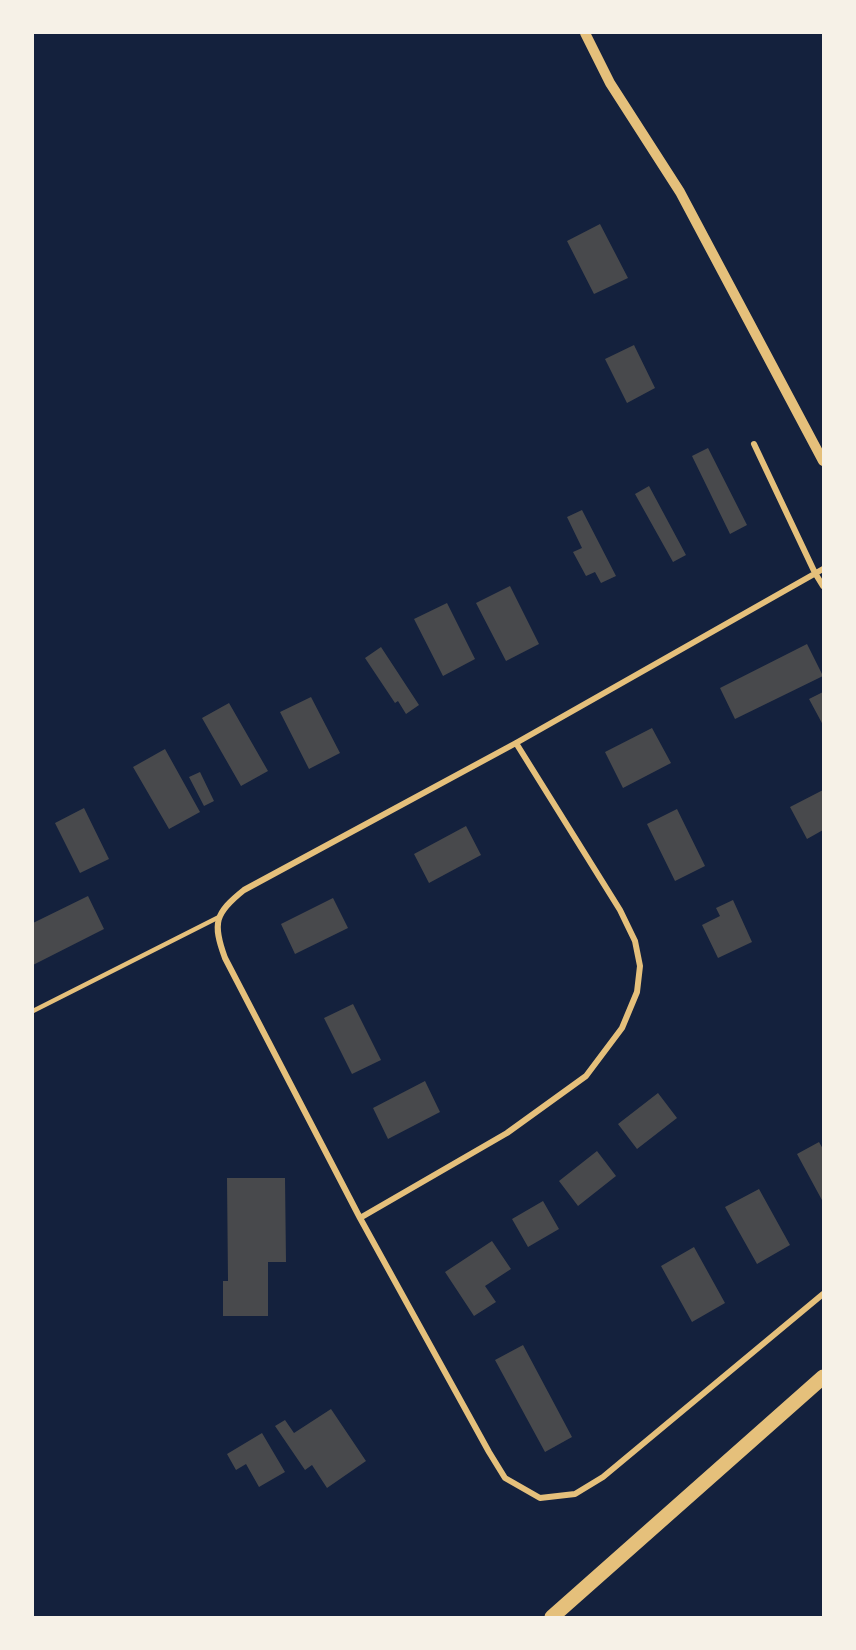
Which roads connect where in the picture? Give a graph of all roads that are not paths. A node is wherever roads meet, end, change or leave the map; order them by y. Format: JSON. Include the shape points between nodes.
{"nodes":[{"id":1,"x":585,"y":33,"type":"edge"},
{"id":2,"x":754,"y":444,"type":"dead end"},
{"id":3,"x":823,"y":461,"type":"edge"},
{"id":4,"x":823,"y":569,"type":"edge"},
{"id":5,"x":815,"y":573,"type":"junction"},
{"id":6,"x":823,"y":586,"type":"edge"},
{"id":7,"x":516,"y":743,"type":"junction"},
{"id":8,"x":219,"y":917,"type":"junction"},
{"id":9,"x":33,"y":1011,"type":"edge"},
{"id":10,"x":360,"y":1218,"type":"junction"},
{"id":11,"x":823,"y":1294,"type":"edge"},
{"id":12,"x":823,"y":1377,"type":"edge"},
{"id":13,"x":552,"y":1617,"type":"edge"}],
"edges":[{"from":1,"to":3,"type":"street","via":[[610,83],[680,192]]},
{"from":2,"to":5,"type":"street"},
{"from":4,"to":5,"type":"street"},
{"from":5,"to":6,"type":"street"},
{"from":5,"to":7,"type":"street"},
{"from":7,"to":8,"type":"street","via":[[244,890]]},
{"from":7,"to":10,"type":"street","via":[[635,940],[640,966],[637,992],[622,1028],[586,1076],[507,1133]]},
{"from":8,"to":9,"type":"lane"},
{"from":8,"to":10,"type":"street","via":[[218,938],[225,958]]},
{"from":10,"to":11,"type":"street","via":[[505,1478],[540,1498],[575,1494],[603,1477]]},
{"from":12,"to":13,"type":"main road"}]}
